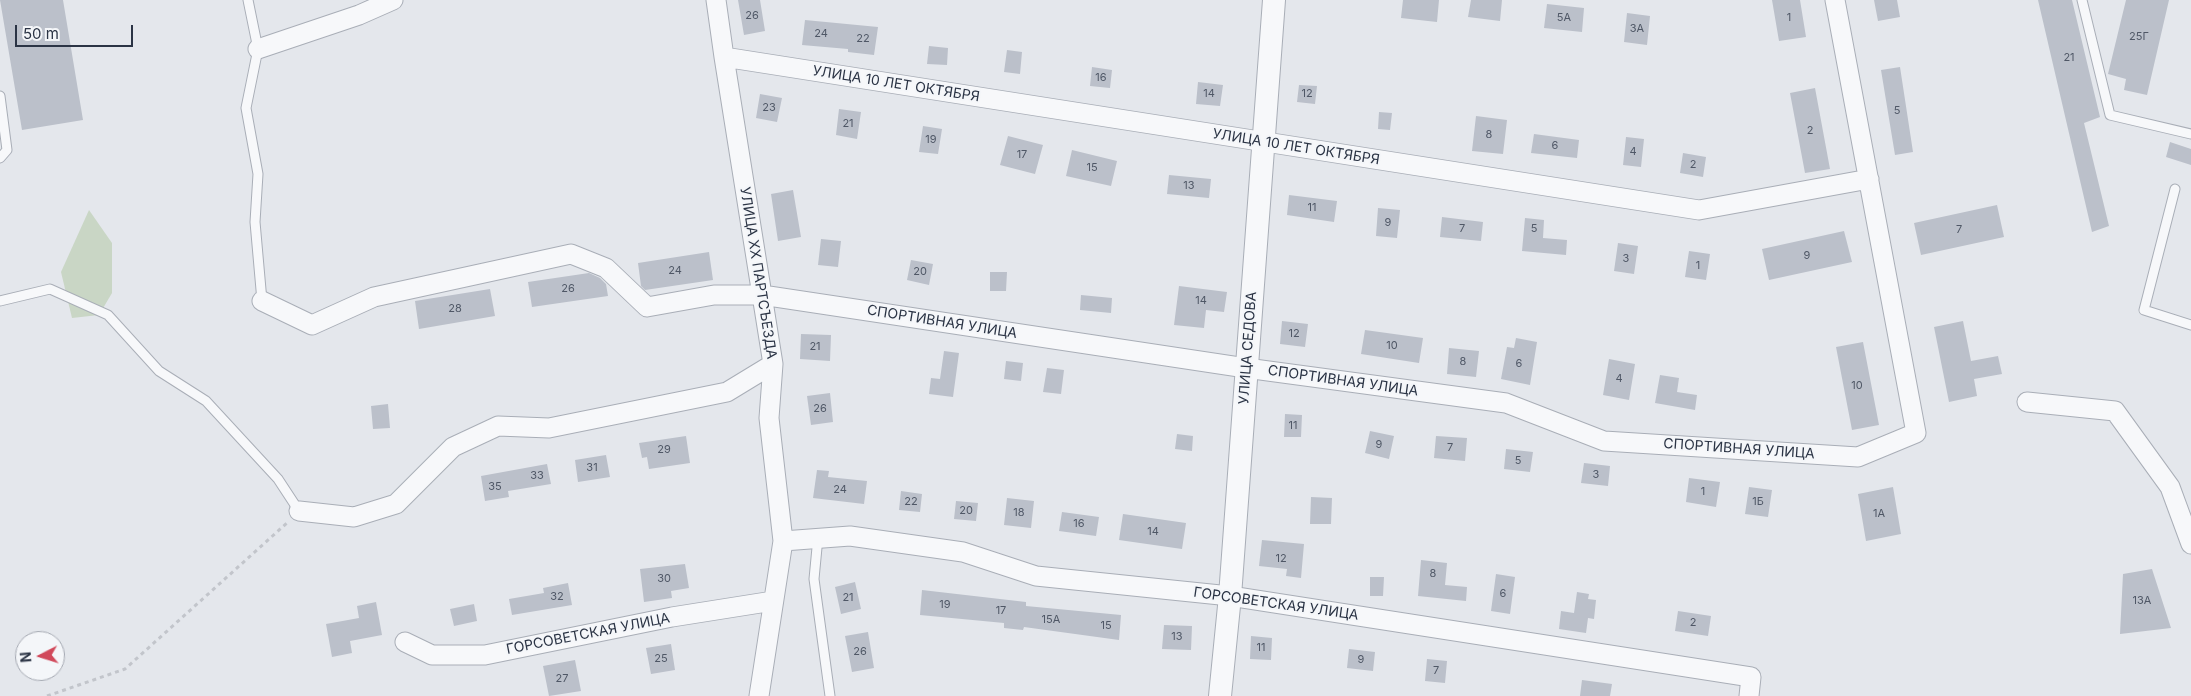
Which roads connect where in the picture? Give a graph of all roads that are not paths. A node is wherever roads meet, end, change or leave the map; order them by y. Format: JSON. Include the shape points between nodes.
{"nodes":[{"id":1,"x":248,"y":0,"type":"edge"},
{"id":2,"x":394,"y":0,"type":"edge"},
{"id":3,"x":716,"y":0,"type":"edge"},
{"id":4,"x":1274,"y":0,"type":"edge"},
{"id":5,"x":1835,"y":0,"type":"edge"},
{"id":6,"x":2082,"y":0,"type":"edge"},
{"id":7,"x":258,"y":49,"type":"junction"},
{"id":8,"x":724,"y":57,"type":"junction"},
{"id":9,"x":0,"y":96,"type":"edge"},
{"id":10,"x":2191,"y":134,"type":"edge"},
{"id":11,"x":1263,"y":142,"type":"junction"},
{"id":12,"x":0,"y":158,"type":"edge"},
{"id":13,"x":1869,"y":180,"type":"junction"},
{"id":14,"x":2175,"y":188,"type":"dead end"},
{"id":15,"x":762,"y":295,"type":"junction"},
{"id":16,"x":0,"y":301,"type":"edge"},
{"id":17,"x":262,"y":301,"type":"joint"},
{"id":18,"x":2191,"y":325,"type":"edge"},
{"id":19,"x":773,"y":364,"type":"junction"},
{"id":20,"x":1246,"y":368,"type":"junction"},
{"id":21,"x":2027,"y":402,"type":"dead end"},
{"id":22,"x":299,"y":511,"type":"joint"},
{"id":23,"x":818,"y":537,"type":"junction"},
{"id":24,"x":783,"y":541,"type":"junction"},
{"id":25,"x":2191,"y":544,"type":"edge"},
{"id":26,"x":1230,"y":596,"type":"junction"},
{"id":27,"x":773,"y":601,"type":"junction"},
{"id":28,"x":405,"y":642,"type":"dead end"},
{"id":29,"x":759,"y":696,"type":"edge"},
{"id":30,"x":830,"y":696,"type":"edge"},
{"id":31,"x":1220,"y":696,"type":"edge"},
{"id":32,"x":1749,"y":696,"type":"edge"}],
"edges":[{"from":1,"to":7,"type":"lane"},
{"from":2,"to":7,"type":"street"},
{"from":3,"to":8,"type":"street","name":"УЛИЦА XX ПАРТСЪЕЗДА"},
{"from":4,"to":11,"type":"street","name":"УЛИЦА СЕДОВА"},
{"from":5,"to":13,"type":"street"},
{"from":6,"to":10,"type":"lane","via":[[2110,115]]},
{"from":7,"to":17,"type":"lane","via":[[246,108],[258,174],[255,222]]},
{"from":8,"to":11,"type":"street","name":"УЛИЦА 10 ЛЕТ ОКТЯБРЯ"},
{"from":8,"to":15,"type":"street","name":"УЛИЦА XX ПАРТСЪЕЗДА"},
{"from":9,"to":12,"type":"lane","via":[[7,150]]},
{"from":11,"to":13,"type":"street","name":"УЛИЦА 10 ЛЕТ ОКТЯБРЯ","via":[[1699,210]]},
{"from":11,"to":20,"type":"street","name":"УЛИЦА СЕДОВА"},
{"from":13,"to":20,"type":"street","name":"СПОРТИВНАЯ УЛИЦА","via":[[1916,433],[1858,457],[1604,441],[1506,403]]},
{"from":14,"to":18,"type":"lane","via":[[2144,310]]},
{"from":15,"to":17,"type":"street","name":"СПОРТИВНАЯ УЛИЦА","via":[[714,296],[647,307],[606,268],[571,254],[374,297],[312,325]]},
{"from":15,"to":19,"type":"street","name":"УЛИЦА XX ПАРТСЪЕЗДА"},
{"from":15,"to":20,"type":"street","name":"СПОРТИВНАЯ УЛИЦА"},
{"from":16,"to":22,"type":"lane","via":[[50,288],[108,315],[159,371],[206,401],[278,479]]},
{"from":19,"to":22,"type":"street","via":[[727,392],[549,428],[498,426],[453,447],[396,504],[354,517]]},
{"from":19,"to":24,"type":"street","name":"УЛИЦА XX ПАРТСЪЕЗДА","via":[[769,418]]},
{"from":20,"to":26,"type":"street","name":"УЛИЦА СЕДОВА"},
{"from":21,"to":25,"type":"street","via":[[2116,411],[2170,487]]},
{"from":23,"to":24,"type":"street","name":"ГОРСОВЕТСКАЯ УЛИЦА"},
{"from":23,"to":26,"type":"street","name":"ГОРСОВЕТСКАЯ УЛИЦА","via":[[850,536],[962,552],[1036,576]]},
{"from":23,"to":30,"type":"lane","via":[[814,579]]},
{"from":24,"to":27,"type":"street","name":"УЛИЦА XX ПАРТСЪЕЗДА"},
{"from":26,"to":31,"type":"street","name":"УЛИЦА СЕДОВА"},
{"from":26,"to":32,"type":"street","name":"ГОРСОВЕТСКАЯ УЛИЦА","via":[[1751,677]]},
{"from":27,"to":28,"type":"street","name":"ГОРСОВЕТСКАЯ УЛИЦА","via":[[672,617],[485,654],[432,655]]},
{"from":27,"to":29,"type":"street","name":"УЛИЦА XX ПАРТСЪЕЗДА"}]}
